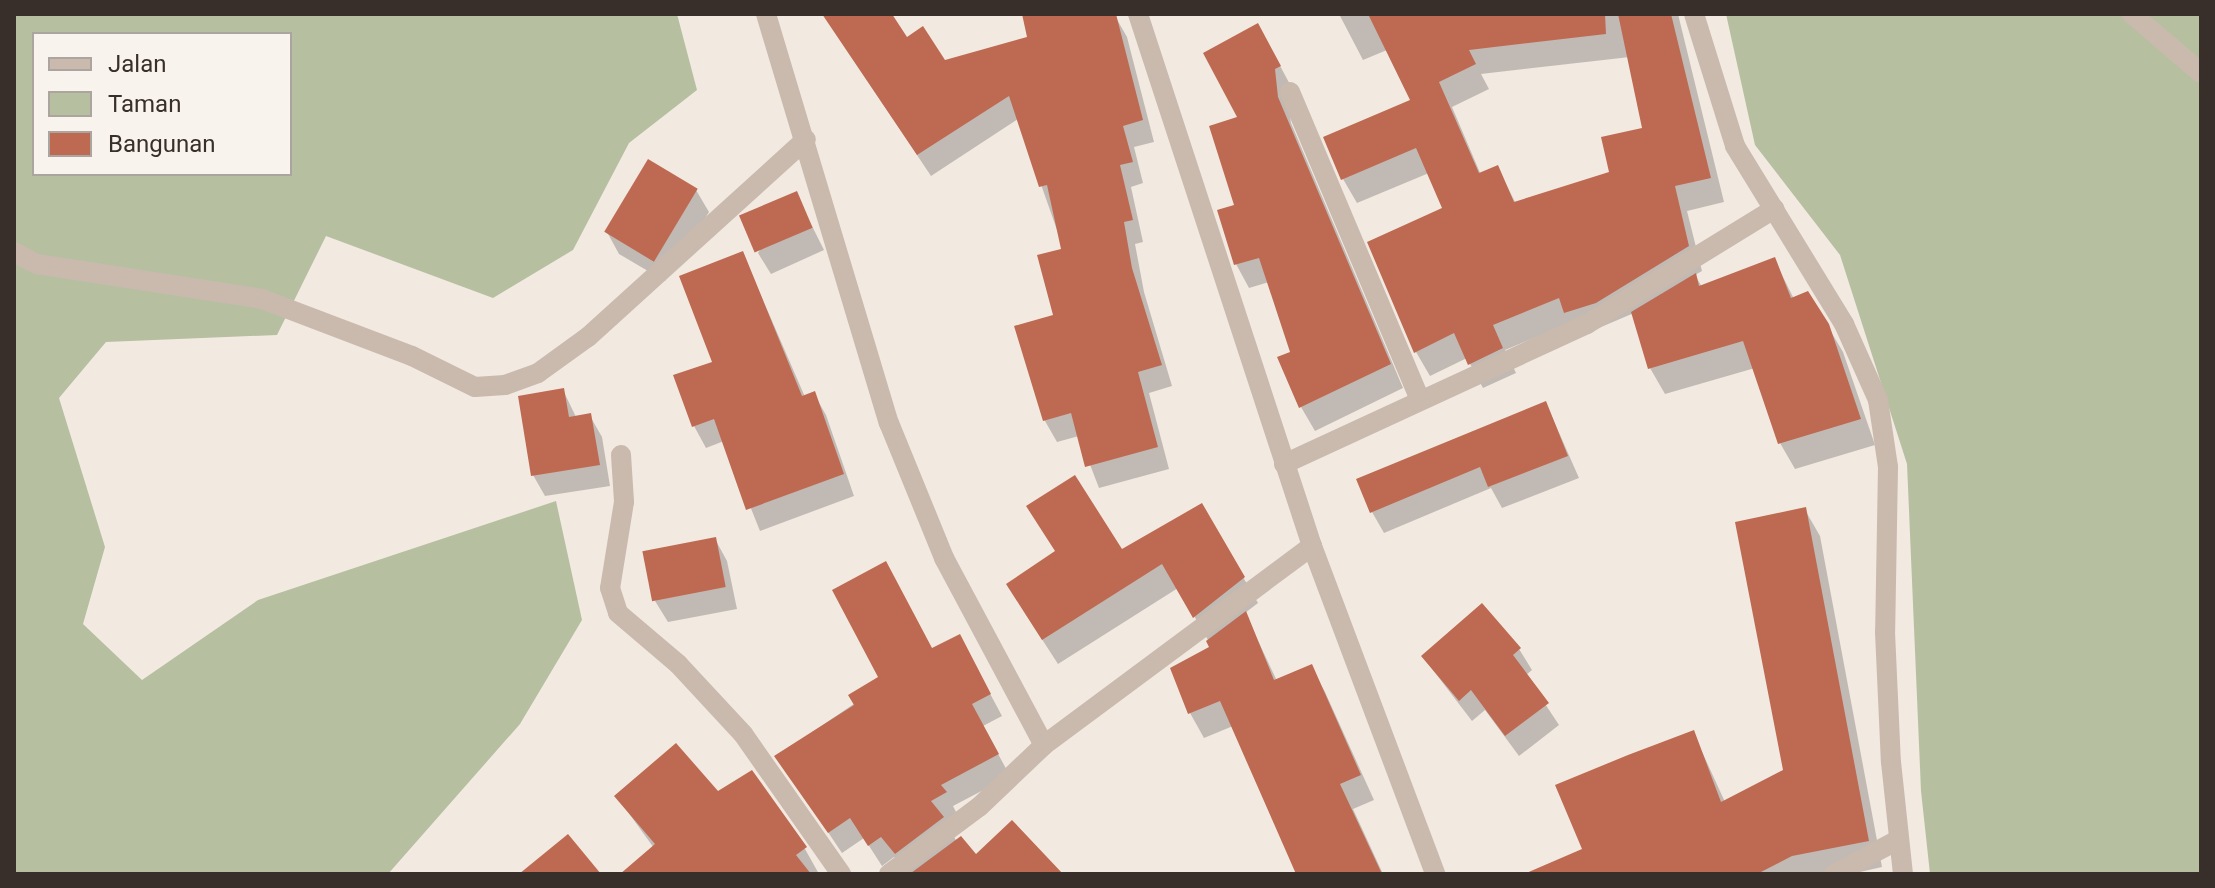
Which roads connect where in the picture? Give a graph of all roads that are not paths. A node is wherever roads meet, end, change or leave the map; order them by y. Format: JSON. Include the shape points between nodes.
{"nodes":[{"id":1,"x":766,"y":14,"type":"edge"},
{"id":2,"x":1138,"y":14,"type":"edge"},
{"id":3,"x":1694,"y":14,"type":"edge"},
{"id":4,"x":2132,"y":14,"type":"edge"},
{"id":5,"x":2201,"y":73,"type":"edge"},
{"id":6,"x":1290,"y":92,"type":"dead end"},
{"id":7,"x":806,"y":139,"type":"junction"},
{"id":8,"x":1774,"y":209,"type":"junction"},
{"id":9,"x":14,"y":252,"type":"edge"},
{"id":10,"x":1419,"y":398,"type":"junction"},
{"id":11,"x":621,"y":455,"type":"dead end"},
{"id":12,"x":1284,"y":464,"type":"junction"},
{"id":13,"x":1312,"y":546,"type":"junction"},
{"id":14,"x":1044,"y":745,"type":"junction"},
{"id":15,"x":1896,"y":841,"type":"junction"},
{"id":16,"x":841,"y":874,"type":"edge"},
{"id":17,"x":889,"y":874,"type":"edge"},
{"id":18,"x":1435,"y":874,"type":"edge"},
{"id":19,"x":1834,"y":874,"type":"edge"},
{"id":20,"x":1903,"y":874,"type":"edge"}],
"edges":[{"from":1,"to":7,"type":"street"},
{"from":2,"to":12,"type":"street"},
{"from":3,"to":8,"type":"street","via":[[1735,146]]},
{"from":4,"to":5,"type":"street"},
{"from":6,"to":10,"type":"street"},
{"from":7,"to":9,"type":"street","via":[[588,337],[538,373],[505,385],[475,387],[412,356],[262,299],[37,264]]},
{"from":7,"to":14,"type":"street","via":[[889,423],[944,558]]},
{"from":8,"to":10,"type":"street","via":[[1587,324]]},
{"from":8,"to":15,"type":"street","via":[[1844,324],[1878,400],[1888,467],[1885,632]]},
{"from":10,"to":12,"type":"street"},
{"from":11,"to":16,"type":"street","via":[[624,502],[610,588],[618,613],[678,664],[743,734]]},
{"from":12,"to":13,"type":"street"},
{"from":13,"to":14,"type":"street"},
{"from":13,"to":18,"type":"street"},
{"from":14,"to":17,"type":"street","via":[[979,807]]},
{"from":15,"to":19,"type":"street"},
{"from":15,"to":20,"type":"street"}]}
